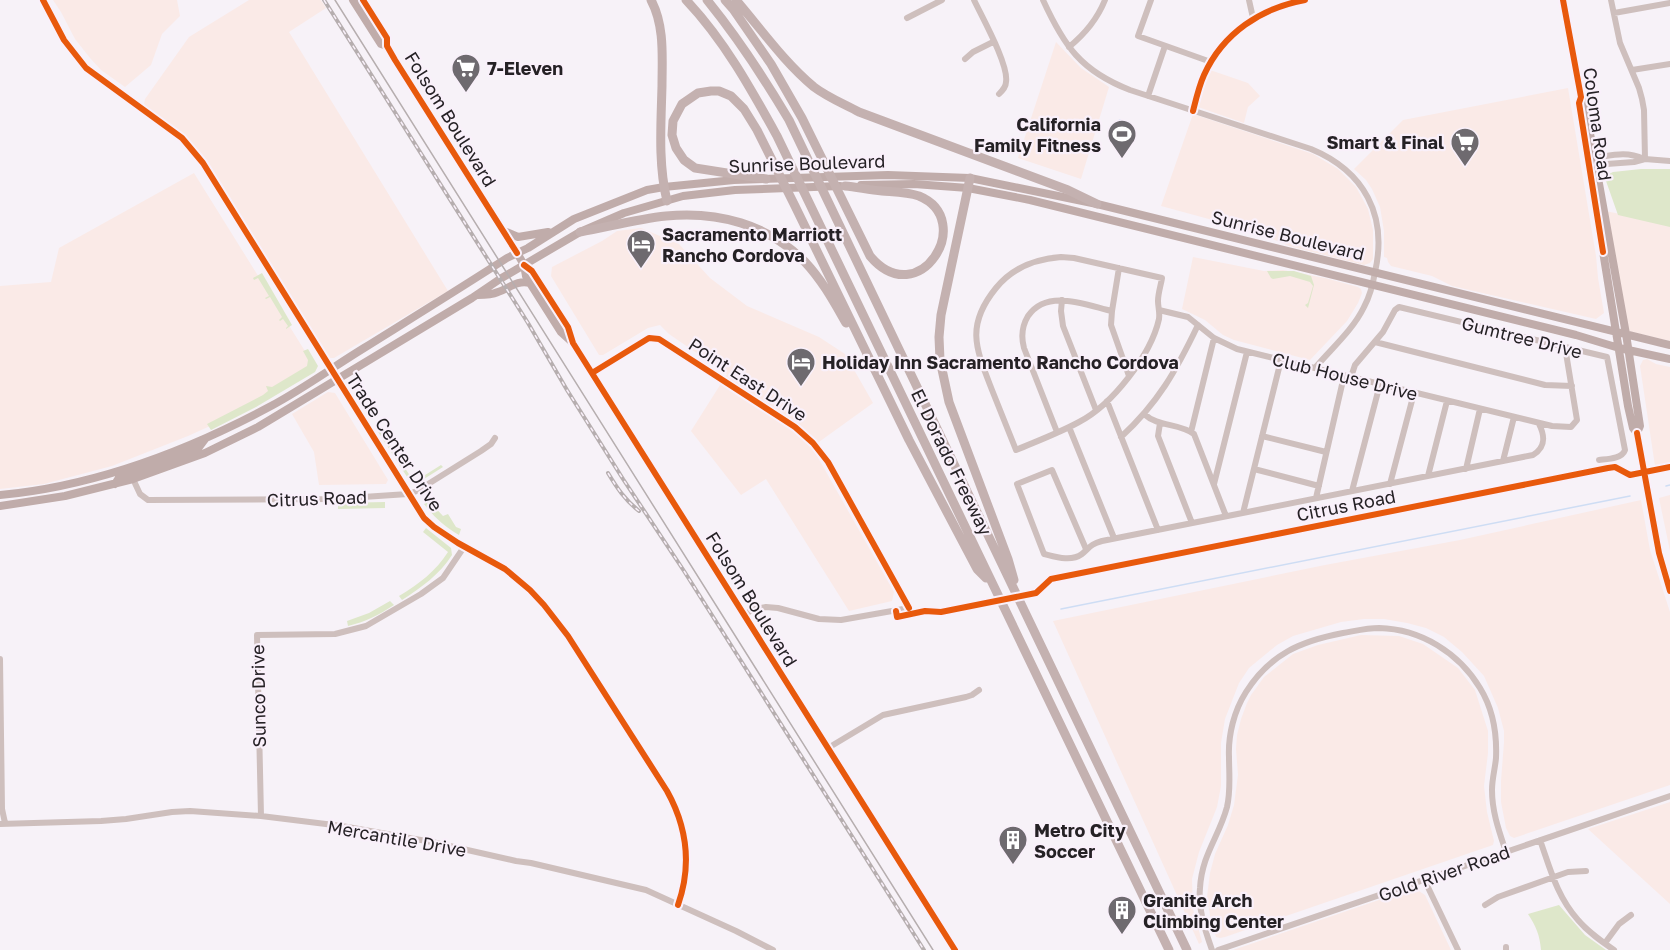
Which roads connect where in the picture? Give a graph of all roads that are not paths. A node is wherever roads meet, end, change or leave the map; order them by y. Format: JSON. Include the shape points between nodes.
{"nodes":[{"id":1,"x":43,"y":0,"type":"edge"},
{"id":2,"x":353,"y":0,"type":"edge"},
{"id":3,"x":363,"y":0,"type":"edge"},
{"id":4,"x":651,"y":0,"type":"edge"},
{"id":5,"x":686,"y":0,"type":"edge"},
{"id":6,"x":706,"y":0,"type":"edge"},
{"id":7,"x":724,"y":0,"type":"edge"},
{"id":8,"x":736,"y":0,"type":"edge"},
{"id":9,"x":942,"y":0,"type":"edge"},
{"id":10,"x":974,"y":0,"type":"edge"},
{"id":11,"x":1043,"y":0,"type":"edge"},
{"id":12,"x":1105,"y":0,"type":"edge"},
{"id":13,"x":1151,"y":0,"type":"edge"},
{"id":14,"x":1249,"y":0,"type":"edge"},
{"id":15,"x":1305,"y":0,"type":"edge"},
{"id":16,"x":1563,"y":0,"type":"edge"},
{"id":17,"x":1611,"y":0,"type":"edge"},
{"id":18,"x":1670,"y":3,"type":"edge"},
{"id":19,"x":1614,"y":13,"type":"junction"},
{"id":20,"x":907,"y":18,"type":"dead end"},
{"id":21,"x":1253,"y":18,"type":"junction"},
{"id":22,"x":993,"y":42,"type":"junction"},
{"id":23,"x":387,"y":46,"type":"junction"},
{"id":24,"x":1165,"y":46,"type":"junction"},
{"id":25,"x":1068,"y":47,"type":"junction"},
{"id":26,"x":965,"y":59,"type":"dead end"},
{"id":27,"x":1211,"y":62,"type":"junction"},
{"id":28,"x":1670,"y":64,"type":"edge"},
{"id":29,"x":1632,"y":70,"type":"junction"},
{"id":30,"x":999,"y":94,"type":"dead end"},
{"id":31,"x":1148,"y":96,"type":"junction"},
{"id":32,"x":1193,"y":111,"type":"junction"},
{"id":33,"x":1645,"y":159,"type":"junction"},
{"id":34,"x":1670,"y":161,"type":"edge"},
{"id":35,"x":1593,"y":162,"type":"junction"},
{"id":36,"x":970,"y":178,"type":"junction"},
{"id":37,"x":844,"y":181,"type":"junction"},
{"id":38,"x":768,"y":183,"type":"junction"},
{"id":39,"x":664,"y":187,"type":"junction"},
{"id":40,"x":968,"y":188,"type":"junction"},
{"id":41,"x":668,"y":201,"type":"junction"},
{"id":42,"x":1097,"y":204,"type":"junction"},
{"id":43,"x":504,"y":231,"type":"junction"},
{"id":44,"x":552,"y":231,"type":"junction"},
{"id":45,"x":580,"y":232,"type":"junction"},
{"id":46,"x":517,"y":253,"type":"junction"},
{"id":47,"x":524,"y":265,"type":"junction"},
{"id":48,"x":1119,"y":268,"type":"junction"},
{"id":49,"x":1375,"y":272,"type":"junction"},
{"id":50,"x":530,"y":283,"type":"junction"},
{"id":51,"x":1372,"y":284,"type":"junction"},
{"id":52,"x":476,"y":296,"type":"junction"},
{"id":53,"x":1062,"y":300,"type":"junction"},
{"id":54,"x":1612,"y":308,"type":"junction"},
{"id":55,"x":1159,"y":310,"type":"junction"},
{"id":56,"x":1112,"y":311,"type":"junction"},
{"id":57,"x":1198,"y":325,"type":"junction"},
{"id":58,"x":1599,"y":327,"type":"junction"},
{"id":59,"x":1616,"y":332,"type":"junction"},
{"id":60,"x":1626,"y":334,"type":"junction"},
{"id":61,"x":1214,"y":338,"type":"junction"},
{"id":62,"x":1375,"y":342,"type":"junction"},
{"id":63,"x":573,"y":343,"type":"junction"},
{"id":64,"x":1670,"y":345,"type":"edge"},
{"id":65,"x":1565,"y":347,"type":"junction"},
{"id":66,"x":1618,"y":348,"type":"junction"},
{"id":67,"x":1628,"y":350,"type":"junction"},
{"id":68,"x":1247,"y":352,"type":"junction"},
{"id":69,"x":1645,"y":353,"type":"junction"},
{"id":70,"x":1670,"y":358,"type":"edge"},
{"id":71,"x":1281,"y":360,"type":"junction"},
{"id":72,"x":1315,"y":368,"type":"junction"},
{"id":73,"x":330,"y":369,"type":"junction"},
{"id":74,"x":592,"y":373,"type":"junction"},
{"id":75,"x":1631,"y":373,"type":"junction"},
{"id":76,"x":1129,"y":376,"type":"junction"},
{"id":77,"x":1348,"y":376,"type":"junction"},
{"id":78,"x":879,"y":379,"type":"junction"},
{"id":79,"x":337,"y":380,"type":"junction"},
{"id":80,"x":1380,"y":384,"type":"junction"},
{"id":81,"x":1572,"y":387,"type":"junction"},
{"id":82,"x":1414,"y":393,"type":"junction"},
{"id":83,"x":1107,"y":401,"type":"junction"},
{"id":84,"x":1447,"y":401,"type":"junction"},
{"id":85,"x":1480,"y":409,"type":"junction"},
{"id":86,"x":1096,"y":410,"type":"junction"},
{"id":87,"x":1144,"y":414,"type":"junction"},
{"id":88,"x":1514,"y":417,"type":"junction"},
{"id":89,"x":1160,"y":423,"type":"junction"},
{"id":90,"x":1539,"y":424,"type":"junction"},
{"id":91,"x":1070,"y":427,"type":"junction"},
{"id":92,"x":1057,"y":432,"type":"junction"},
{"id":93,"x":1191,"y":432,"type":"junction"},
{"id":94,"x":1637,"y":433,"type":"junction"},
{"id":95,"x":1262,"y":436,"type":"junction"},
{"id":96,"x":1121,"y":437,"type":"junction"},
{"id":97,"x":495,"y":438,"type":"dead end"},
{"id":98,"x":205,"y":439,"type":"junction"},
{"id":99,"x":1326,"y":452,"type":"junction"},
{"id":100,"x":1599,"y":460,"type":"dead end"},
{"id":101,"x":1503,"y":461,"type":"junction"},
{"id":102,"x":131,"y":466,"type":"junction"},
{"id":103,"x":1254,"y":469,"type":"junction"},
{"id":104,"x":1466,"y":469,"type":"junction"},
{"id":105,"x":1428,"y":476,"type":"junction"},
{"id":106,"x":133,"y":479,"type":"junction"},
{"id":107,"x":115,"y":484,"type":"junction"},
{"id":108,"x":1214,"y":484,"type":"junction"},
{"id":109,"x":1390,"y":484,"type":"junction"},
{"id":110,"x":1318,"y":486,"type":"junction"},
{"id":111,"x":1352,"y":491,"type":"junction"},
{"id":112,"x":17,"y":493,"type":"junction"},
{"id":113,"x":408,"y":494,"type":"junction"},
{"id":114,"x":0,"y":495,"type":"edge"},
{"id":115,"x":1316,"y":498,"type":"junction"},
{"id":116,"x":0,"y":505,"type":"edge"},
{"id":117,"x":1243,"y":513,"type":"junction"},
{"id":118,"x":1227,"y":516,"type":"junction"},
{"id":119,"x":1192,"y":523,"type":"junction"},
{"id":120,"x":1158,"y":530,"type":"junction"},
{"id":121,"x":1114,"y":538,"type":"junction"},
{"id":122,"x":464,"y":547,"type":"junction"},
{"id":123,"x":1086,"y":549,"type":"junction"},
{"id":124,"x":1013,"y":584,"type":"junction"},
{"id":125,"x":993,"y":587,"type":"junction"},
{"id":126,"x":1670,"y":591,"type":"edge"},
{"id":127,"x":744,"y":615,"type":"junction"},
{"id":128,"x":0,"y":659,"type":"edge"},
{"id":129,"x":979,"y":690,"type":"dead end"},
{"id":130,"x":828,"y":748,"type":"junction"},
{"id":131,"x":1670,"y":796,"type":"edge"},
{"id":132,"x":261,"y":816,"type":"junction"},
{"id":133,"x":3,"y":824,"type":"edge"},
{"id":134,"x":1540,"y":840,"type":"junction"},
{"id":135,"x":1506,"y":852,"type":"junction"},
{"id":136,"x":1586,"y":871,"type":"dead end"},
{"id":137,"x":1553,"y":878,"type":"junction"},
{"id":138,"x":1424,"y":879,"type":"junction"},
{"id":139,"x":678,"y":904,"type":"junction"},
{"id":140,"x":1485,"y":905,"type":"dead end"},
{"id":141,"x":1631,"y":915,"type":"dead end"},
{"id":142,"x":1605,"y":943,"type":"junction"},
{"id":143,"x":772,"y":950,"type":"edge"},
{"id":144,"x":955,"y":950,"type":"edge"},
{"id":145,"x":1169,"y":950,"type":"edge"},
{"id":146,"x":1187,"y":950,"type":"edge"},
{"id":147,"x":1212,"y":950,"type":"edge"},
{"id":148,"x":1218,"y":950,"type":"edge"},
{"id":149,"x":1458,"y":950,"type":"edge"},
{"id":150,"x":1614,"y":950,"type":"edge"}],
"edges":[{"from":1,"to":73,"type":"street","name":"Trade Center Drive","via":[[64,40],[86,68],[182,138],[203,163]]},
{"from":2,"to":23,"type":"main road","name":"Folsom Boulevard","via":[[381,44]]},
{"from":3,"to":23,"type":"main road","name":"Folsom Boulevard","via":[[387,38]]},
{"from":4,"to":39,"type":"highway","via":[[663,47]]},
{"from":5,"to":125,"type":"highway","name":"El Dorado Freeway","via":[[745,79],[777,136]]},
{"from":6,"to":124,"type":"highway","name":"El Dorado Freeway","via":[[760,70],[789,120]]},
{"from":7,"to":37,"type":"highway","via":[[771,64],[797,109],[870,256],[887,271],[903,274],[923,268],[935,257],[943,232],[939,215],[930,204],[920,196]]},
{"from":8,"to":42,"type":"highway","via":[[786,60],[828,96],[859,112]]},
{"from":9,"to":20,"type":"street"},
{"from":10,"to":22,"type":"street"},
{"from":11,"to":25,"type":"street"},
{"from":12,"to":25,"type":"street","via":[[1087,31]]},
{"from":13,"to":24,"type":"street","via":[[1138,36]]},
{"from":14,"to":21,"type":"street"},
{"from":15,"to":21,"type":"street"},
{"from":16,"to":35,"type":"main road","name":"Coloma Road","via":[[1579,103]]},
{"from":17,"to":19,"type":"street"},
{"from":18,"to":19,"type":"street"},
{"from":19,"to":29,"type":"street","via":[[1620,43]]},
{"from":21,"to":27,"type":"street","via":[[1230,36]]},
{"from":22,"to":26,"type":"street"},
{"from":22,"to":30,"type":"street","via":[[1006,75],[1006,85]]},
{"from":23,"to":43,"type":"main road","name":"Folsom Boulevard"},
{"from":24,"to":27,"type":"street"},
{"from":24,"to":31,"type":"street"},
{"from":25,"to":31,"type":"street","via":[[1102,78]]},
{"from":27,"to":32,"type":"street"},
{"from":28,"to":29,"type":"street"},
{"from":29,"to":33,"type":"street","via":[[1642,99]]},
{"from":31,"to":32,"type":"street"},
{"from":32,"to":49,"type":"street","via":[[1311,149],[1347,170],[1363,187],[1377,224],[1379,251]]},
{"from":33,"to":34,"type":"street"},
{"from":33,"to":35,"type":"street","via":[[1626,154]]},
{"from":35,"to":54,"type":"main road","name":"Coloma Road"},
{"from":35,"to":60,"type":"main road","name":"Coloma Road"},
{"from":36,"to":37,"type":"main road","name":"Sunrise Boulevard","via":[[913,175]]},
{"from":36,"to":40,"type":"highway"},
{"from":36,"to":42,"type":"main road","name":"Sunrise Boulevard"},
{"from":37,"to":38,"type":"main road","name":"Sunrise Boulevard"},
{"from":37,"to":40,"type":"main road","name":"Sunrise Boulevard"},
{"from":38,"to":39,"type":"main road","name":"Sunrise Boulevard","via":[[724,181]]},
{"from":38,"to":41,"type":"main road","name":"Sunrise Boulevard"},
{"from":38,"to":78,"type":"highway","via":[[695,168],[684,160],[672,135],[673,121],[682,104],[698,93],[711,91],[731,96],[743,107],[758,130]]},
{"from":39,"to":41,"type":"highway"},
{"from":39,"to":44,"type":"main road","name":"Sunrise Boulevard","via":[[608,205]]},
{"from":40,"to":51,"type":"main road","name":"Sunrise Boulevard"},
{"from":40,"to":124,"type":"highway","via":[[941,315],[940,360],[949,402],[1008,559]]},
{"from":41,"to":45,"type":"main road","name":"Sunrise Boulevard","via":[[624,213]]},
{"from":42,"to":49,"type":"main road","name":"Sunrise Boulevard"},
{"from":43,"to":44,"type":"main road","via":[[525,237]]},
{"from":43,"to":46,"type":"main road","name":"Folsom Boulevard"},
{"from":44,"to":46,"type":"main road","name":"Sunrise Boulevard"},
{"from":45,"to":47,"type":"main road","name":"Sunrise Boulevard"},
{"from":45,"to":78,"type":"highway","via":[[665,216],[696,215],[727,218],[755,227],[781,242],[805,263],[826,290]]},
{"from":46,"to":47,"type":"main road","name":"Folsom Boulevard"},
{"from":46,"to":73,"type":"main road","name":"Sunrise Boulevard"},
{"from":47,"to":50,"type":"main road","name":"Folsom Boulevard"},
{"from":47,"to":52,"type":"main road","name":"Sunrise Boulevard"},
{"from":47,"to":63,"type":"main road","name":"Folsom Boulevard","via":[[532,271],[568,327]]},
{"from":48,"to":55,"type":"street","via":[[1162,278]]},
{"from":48,"to":56,"type":"street"},
{"from":48,"to":92,"type":"street","via":[[1074,258],[1039,260],[1004,279],[981,309],[976,329],[977,350],[1016,450]]},
{"from":49,"to":51,"type":"street"},
{"from":49,"to":58,"type":"main road","name":"Sunrise Boulevard"},
{"from":50,"to":52,"type":"main road","via":[[517,282],[492,294]]},
{"from":50,"to":63,"type":"main road","name":"Folsom Boulevard","via":[[561,332]]},
{"from":51,"to":66,"type":"main road","name":"Sunrise Boulevard"},
{"from":51,"to":72,"type":"street","via":[[1357,319]]},
{"from":52,"to":79,"type":"main road","name":"Sunrise Boulevard"},
{"from":53,"to":56,"type":"street"},
{"from":53,"to":86,"type":"street","via":[[1064,326]]},
{"from":53,"to":92,"type":"street","via":[[1044,303],[1032,312],[1022,337]]},
{"from":54,"to":58,"type":"main road"},
{"from":54,"to":59,"type":"main road","name":"Coloma Road"},
{"from":55,"to":57,"type":"street","name":"Club House Drive","via":[[1188,317]]},
{"from":55,"to":76,"type":"street","via":[[1148,345]]},
{"from":56,"to":76,"type":"street","via":[[1111,325]]},
{"from":57,"to":61,"type":"street","name":"Club House Drive"},
{"from":57,"to":87,"type":"street","via":[[1171,379]]},
{"from":58,"to":59,"type":"main road","name":"Sunrise Boulevard"},
{"from":59,"to":60,"type":"main road","name":"Sunrise Boulevard"},
{"from":59,"to":66,"type":"main road","name":"Coloma Road"},
{"from":60,"to":64,"type":"main road","name":"Sunrise Boulevard"},
{"from":60,"to":67,"type":"main road","name":"Coloma Road"},
{"from":61,"to":68,"type":"street","name":"Club House Drive"},
{"from":61,"to":93,"type":"street"},
{"from":62,"to":65,"type":"street","name":"Gumtree Drive","via":[[1395,310],[1401,307]]},
{"from":62,"to":77,"type":"street","name":"Gumtree Drive"},
{"from":62,"to":81,"type":"street","via":[[1545,385]]},
{"from":63,"to":74,"type":"main road","name":"Folsom Boulevard"},
{"from":65,"to":81,"type":"street"},
{"from":65,"to":100,"type":"street","name":"Gumtree Drive","via":[[1607,357],[1625,450],[1620,456]]},
{"from":66,"to":67,"type":"main road","name":"Sunrise Boulevard"},
{"from":66,"to":94,"type":"main road","name":"Coloma Road"},
{"from":67,"to":69,"type":"main road","name":"Sunrise Boulevard"},
{"from":67,"to":75,"type":"main road","name":"Coloma Road"},
{"from":68,"to":71,"type":"street","name":"Club House Drive"},
{"from":68,"to":108,"type":"street"},
{"from":69,"to":70,"type":"main road","name":"Sunrise Boulevard"},
{"from":69,"to":75,"type":"main road"},
{"from":71,"to":72,"type":"street","name":"Club House Drive"},
{"from":71,"to":95,"type":"street"},
{"from":72,"to":77,"type":"street","name":"Club House Drive"},
{"from":73,"to":79,"type":"street","name":"Trade Center Drive"},
{"from":73,"to":98,"type":"main road","name":"Sunrise Boulevard","via":[[273,405]]},
{"from":74,"to":127,"type":"main road","name":"Folsom Boulevard"},
{"from":74,"to":127,"type":"street","name":"Point East Drive","via":[[649,338],[658,339],[795,427],[828,462],[909,608],[841,620],[766,607]]},
{"from":75,"to":94,"type":"main road","name":"Coloma Road","via":[[1640,426]]},
{"from":76,"to":83,"type":"street"},
{"from":77,"to":80,"type":"street","name":"Club House Drive"},
{"from":77,"to":99,"type":"street","name":"Gumtree Drive"},
{"from":78,"to":125,"type":"highway","via":[[977,569]]},
{"from":79,"to":106,"type":"main road","name":"Sunrise Boulevard","via":[[205,453]]},
{"from":79,"to":113,"type":"street","name":"Trade Center Drive"},
{"from":80,"to":82,"type":"street","name":"Club House Drive"},
{"from":80,"to":111,"type":"street"},
{"from":81,"to":90,"type":"street","name":"Club House Drive","via":[[1575,424]]},
{"from":82,"to":84,"type":"street","name":"Club House Drive"},
{"from":82,"to":109,"type":"street"},
{"from":83,"to":86,"type":"street"},
{"from":83,"to":96,"type":"street"},
{"from":84,"to":85,"type":"street","name":"Club House Drive"},
{"from":84,"to":105,"type":"street"},
{"from":85,"to":88,"type":"street","name":"Club House Drive"},
{"from":85,"to":104,"type":"street"},
{"from":86,"to":91,"type":"street"},
{"from":87,"to":89,"type":"street"},
{"from":87,"to":96,"type":"street"},
{"from":88,"to":90,"type":"street","name":"Club House Drive"},
{"from":88,"to":101,"type":"street"},
{"from":89,"to":93,"type":"street"},
{"from":89,"to":119,"type":"street","via":[[1158,436]]},
{"from":90,"to":101,"type":"street","via":[[1544,438],[1540,449],[1533,455]]},
{"from":91,"to":92,"type":"street"},
{"from":91,"to":121,"type":"street"},
{"from":93,"to":108,"type":"street"},
{"from":94,"to":126,"type":"main road","name":"Coloma Road"},
{"from":95,"to":99,"type":"street"},
{"from":95,"to":103,"type":"street"},
{"from":96,"to":120,"type":"street"},
{"from":97,"to":113,"type":"street","name":"Citrus Road","via":[[481,451]]},
{"from":98,"to":102,"type":"main road","name":"Sunrise Boulevard"},
{"from":98,"to":106,"type":"main road","via":[[199,447],[137,471]]},
{"from":99,"to":110,"type":"street","name":"Gumtree Drive"},
{"from":101,"to":104,"type":"street"},
{"from":102,"to":107,"type":"main road","via":[[132,470]]},
{"from":102,"to":112,"type":"main road","name":"Sunrise Boulevard","via":[[85,480]]},
{"from":103,"to":110,"type":"street"},
{"from":103,"to":117,"type":"street"},
{"from":104,"to":105,"type":"street"},
{"from":105,"to":109,"type":"street"},
{"from":106,"to":107,"type":"main road","name":"Sunrise Boulevard"},
{"from":106,"to":113,"type":"street","name":"Citrus Road","via":[[140,494],[148,500],[333,499]]},
{"from":107,"to":116,"type":"main road","name":"Sunrise Boulevard"},
{"from":108,"to":118,"type":"street"},
{"from":109,"to":111,"type":"street"},
{"from":110,"to":115,"type":"street","name":"Gumtree Drive"},
{"from":111,"to":115,"type":"street"},
{"from":112,"to":114,"type":"main road","name":"Sunrise Boulevard"},
{"from":112,"to":116,"type":"main road"},
{"from":113,"to":122,"type":"street","name":"Trade Center Drive","via":[[429,523]]},
{"from":115,"to":117,"type":"street"},
{"from":117,"to":118,"type":"street"},
{"from":118,"to":119,"type":"street"},
{"from":119,"to":120,"type":"street"},
{"from":120,"to":121,"type":"street"},
{"from":121,"to":123,"type":"street"},
{"from":122,"to":132,"type":"street","name":"Sunco Drive","via":[[443,578],[366,626],[334,634],[257,636]]},
{"from":122,"to":139,"type":"street","name":"Trade Center Drive","via":[[505,569],[544,605],[667,791],[681,821],[686,847],[685,879]]},
{"from":123,"to":123,"type":"street","via":[[1052,470],[1017,484],[1044,554],[1062,559],[1080,555]]},
{"from":124,"to":146,"type":"highway"},
{"from":125,"to":145,"type":"highway","name":"El Dorado Freeway"},
{"from":127,"to":130,"type":"main road","name":"Folsom Boulevard"},
{"from":128,"to":133,"type":"street"},
{"from":129,"to":130,"type":"street","via":[[969,696],[883,715]]},
{"from":130,"to":144,"type":"main road","name":"Folsom Boulevard"},
{"from":131,"to":134,"type":"street","name":"Gold River Road"},
{"from":132,"to":133,"type":"street","name":"Mercantile Drive","via":[[190,811],[101,821]]},
{"from":132,"to":139,"type":"street","name":"Mercantile Drive","via":[[432,842],[629,885]]},
{"from":134,"to":135,"type":"street","name":"Gold River Road"},
{"from":134,"to":137,"type":"street"},
{"from":135,"to":138,"type":"street","name":"Gold River Road"},
{"from":135,"to":147,"type":"street","via":[[1493,802],[1493,721],[1482,692],[1462,664],[1433,643],[1400,631],[1363,629],[1310,640],[1263,670],[1246,692],[1234,719],[1229,743],[1227,806],[1201,877],[1200,906]]},
{"from":136,"to":137,"type":"street","via":[[1571,871]]},
{"from":137,"to":140,"type":"street"},
{"from":137,"to":142,"type":"street","via":[[1570,911]]},
{"from":138,"to":148,"type":"street","name":"Gold River Road"},
{"from":138,"to":149,"type":"street"},
{"from":139,"to":143,"type":"street","name":"Mercantile Drive"},
{"from":141,"to":142,"type":"street"},
{"from":142,"to":150,"type":"street"}]}
